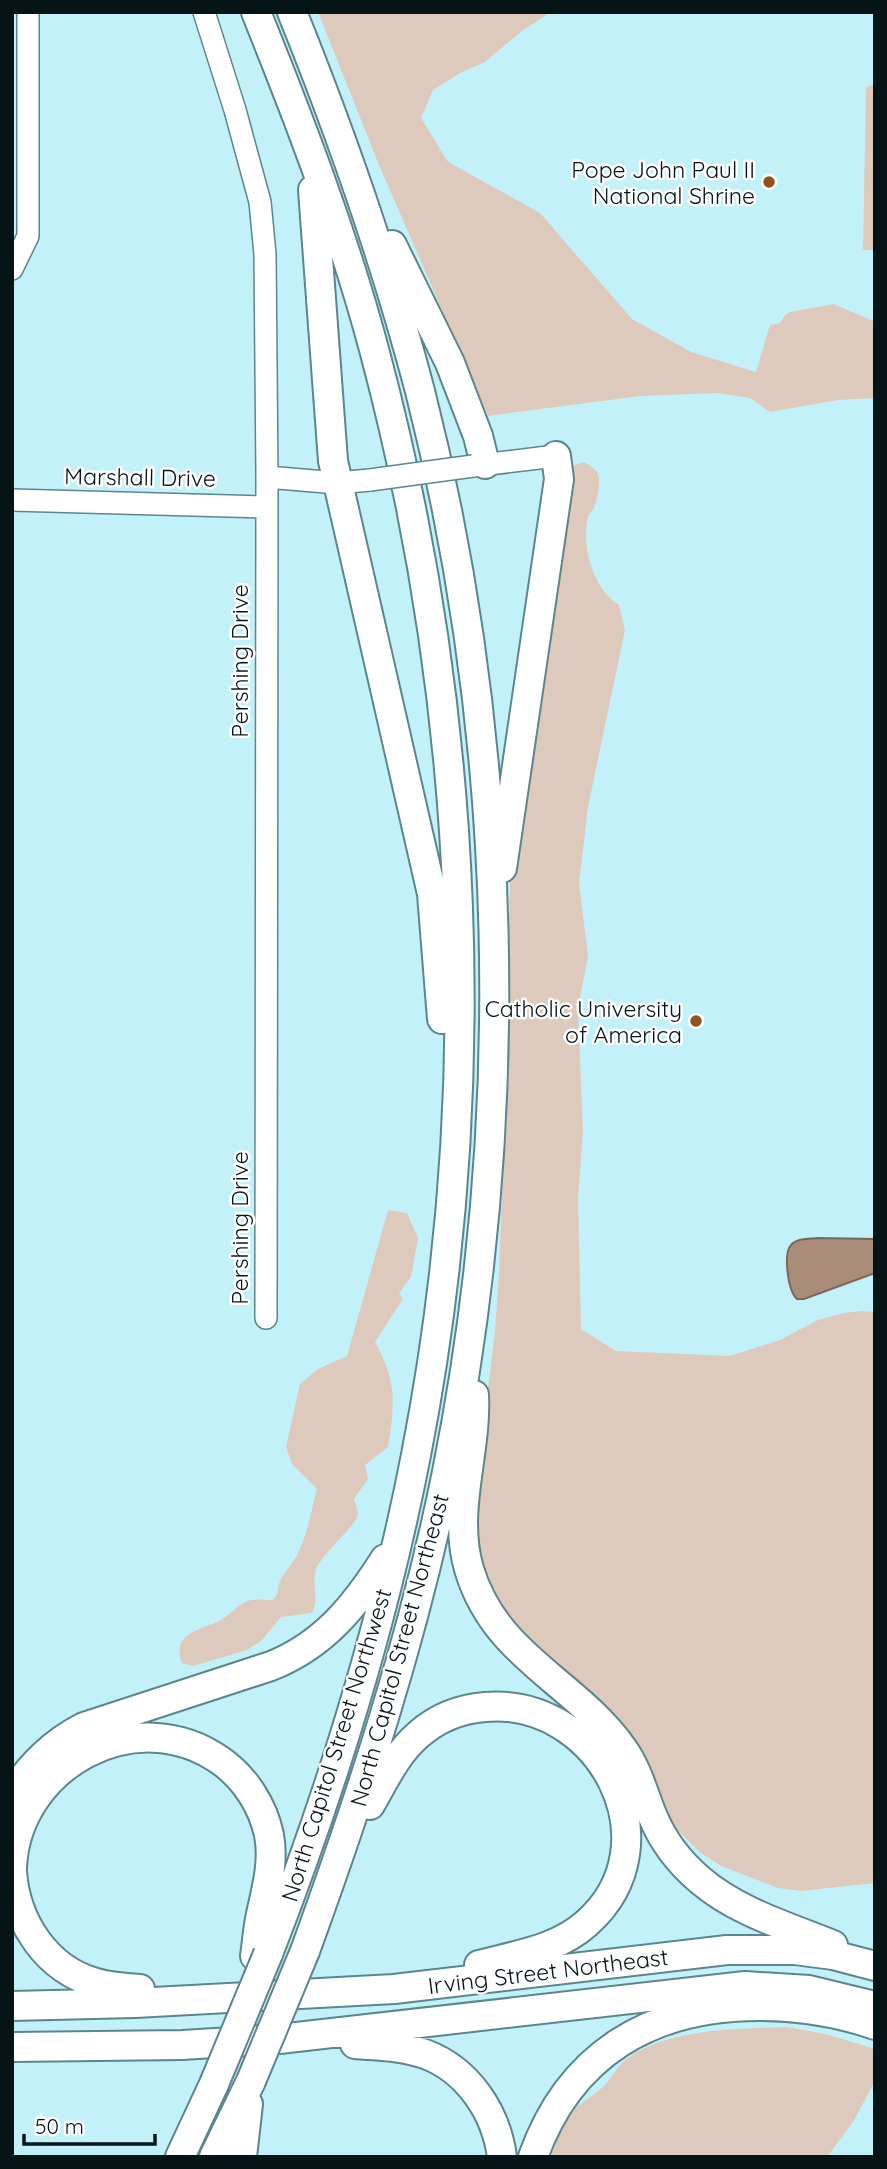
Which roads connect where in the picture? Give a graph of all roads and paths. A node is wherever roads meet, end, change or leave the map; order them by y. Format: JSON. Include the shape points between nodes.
{"nodes":[{"id":1,"x":28,"y":12,"type":"edge"},
{"id":2,"x":204,"y":12,"type":"edge"},
{"id":3,"x":256,"y":12,"type":"edge"},
{"id":4,"x":292,"y":12,"type":"edge"},
{"id":5,"x":309,"y":147,"type":"junction"},
{"id":6,"x":355,"y":177,"type":"junction"},
{"id":7,"x":12,"y":269,"type":"edge"},
{"id":8,"x":556,"y":456,"type":"joint"},
{"id":9,"x":479,"y":465,"type":"junction"},
{"id":10,"x":267,"y":477,"type":"junction"},
{"id":11,"x":337,"y":483,"type":"junction"},
{"id":12,"x":12,"y":500,"type":"edge"},
{"id":13,"x":266,"y":507,"type":"junction"},
{"id":14,"x":493,"y":941,"type":"junction"},
{"id":15,"x":456,"y":1119,"type":"junction"},
{"id":16,"x":265,"y":1318,"type":"dead end"},
{"id":17,"x":471,"y":1325,"type":"junction"},
{"id":18,"x":398,"y":1539,"type":"junction"},
{"id":19,"x":12,"y":1793,"type":"edge"},
{"id":20,"x":341,"y":1852,"type":"junction"},
{"id":21,"x":12,"y":1870,"type":"edge"},
{"id":22,"x":261,"y":1955,"type":"junction"},
{"id":23,"x":875,"y":1964,"type":"edge"},
{"id":24,"x":394,"y":1989,"type":"junction"},
{"id":25,"x":219,"y":1999,"type":"junction"},
{"id":26,"x":12,"y":2006,"type":"edge"},
{"id":27,"x":875,"y":2006,"type":"edge"},
{"id":28,"x":875,"y":2025,"type":"edge"},
{"id":29,"x":279,"y":2039,"type":"junction"},
{"id":30,"x":182,"y":2045,"type":"junction"},
{"id":31,"x":12,"y":2047,"type":"edge"},
{"id":32,"x":12,"y":2064,"type":"edge"},
{"id":33,"x":251,"y":2081,"type":"junction"},
{"id":34,"x":180,"y":2153,"type":"edge"},
{"id":35,"x":214,"y":2157,"type":"edge"},
{"id":36,"x":242,"y":2157,"type":"edge"},
{"id":37,"x":502,"y":2157,"type":"edge"},
{"id":38,"x":533,"y":2157,"type":"edge"}],
"edges":[{"from":1,"to":7,"type":"street","via":[[27,236]]},
{"from":2,"to":10,"type":"street","name":"Pershing Drive","via":[[260,202],[265,254]]},
{"from":3,"to":5,"type":"main road","name":"North Capitol Street Northwest"},
{"from":4,"to":6,"type":"main road","name":"North Capitol Street Northeast"},
{"from":5,"to":11,"type":"main road"},
{"from":5,"to":15,"type":"main road","name":"North Capitol Street Northwest","via":[[346,252],[382,382],[433,631],[447,737],[457,880],[460,1013]]},
{"from":6,"to":9,"type":"main road","via":[[443,346],[478,436]]},
{"from":6,"to":14,"type":"main road","name":"North Capitol Street Northeast","via":[[407,345],[450,532],[480,735]]},
{"from":8,"to":9,"type":"street"},
{"from":8,"to":14,"type":"main road","via":[[559,479]]},
{"from":9,"to":11,"type":"street","bridge":true},
{"from":10,"to":11,"type":"street"},
{"from":10,"to":13,"type":"street","name":"Pershing Drive"},
{"from":11,"to":15,"type":"main road","via":[[432,894],[441,1012]]},
{"from":12,"to":13,"type":"street","name":"Marshall Drive"},
{"from":13,"to":16,"type":"street","name":"Pershing Drive"},
{"from":14,"to":17,"type":"main road","name":"North Capitol Street Northeast","via":[[489,1135]]},
{"from":15,"to":18,"type":"main road","name":"North Capitol Street Northwest","via":[[450,1217],[432,1358]]},
{"from":17,"to":20,"type":"main road","name":"North Capitol Street Northeast","via":[[427,1564],[386,1714]]},
{"from":17,"to":23,"type":"main road","via":[[475,1424],[463,1536],[470,1570],[490,1616],[515,1647],[597,1719],[622,1748],[661,1833],[698,1879],[740,1906]]},
{"from":18,"to":19,"type":"main road","via":[[348,1613],[311,1645],[271,1667],[78,1730],[37,1760]]},
{"from":18,"to":22,"type":"main road","name":"North Capitol Street Northwest","via":[[342,1744]]},
{"from":20,"to":24,"type":"main road","via":[[409,1744],[438,1721],[470,1709],[519,1708],[563,1724],[593,1750],[618,1794],[625,1826],[624,1858],[610,1894],[588,1922],[539,1950]]},
{"from":20,"to":33,"type":"main road","name":"North Capitol Street Northeast","bridge":true},
{"from":21,"to":22,"type":"main road","via":[[15,1845],[27,1814],[45,1786],[68,1764],[128,1738],[192,1744],[239,1776],[265,1821],[270,1873]]},
{"from":21,"to":25,"type":"main road","via":[[18,1908],[30,1932],[73,1973],[105,1985]]},
{"from":22,"to":34,"type":"main road","bridge":true,"via":[[248,2004]]},
{"from":23,"to":24,"type":"main road","name":"Irving Street Northeast","via":[[795,1950],[727,1950]]},
{"from":24,"to":25,"type":"main road","name":"Irving Street Northeast"},
{"from":25,"to":26,"type":"main road"},
{"from":27,"to":29,"type":"main road","name":"Irving Street Northeast","via":[[809,1990],[745,1986]]},
{"from":28,"to":38,"type":"main road","via":[[826,2012],[767,2006],[713,2009],[664,2020],[622,2040],[583,2072],[552,2113]]},
{"from":29,"to":30,"type":"main road","name":"Irving Street Northeast"},
{"from":29,"to":37,"type":"main road","via":[[392,2047],[438,2060],[481,2099]]},
{"from":30,"to":31,"type":"main road"},
{"from":30,"to":32,"type":"main road","via":[[140,2059]]},
{"from":33,"to":35,"type":"main road","name":"North Capitol Street Northeast"},
{"from":33,"to":36,"type":"main road"}]}
